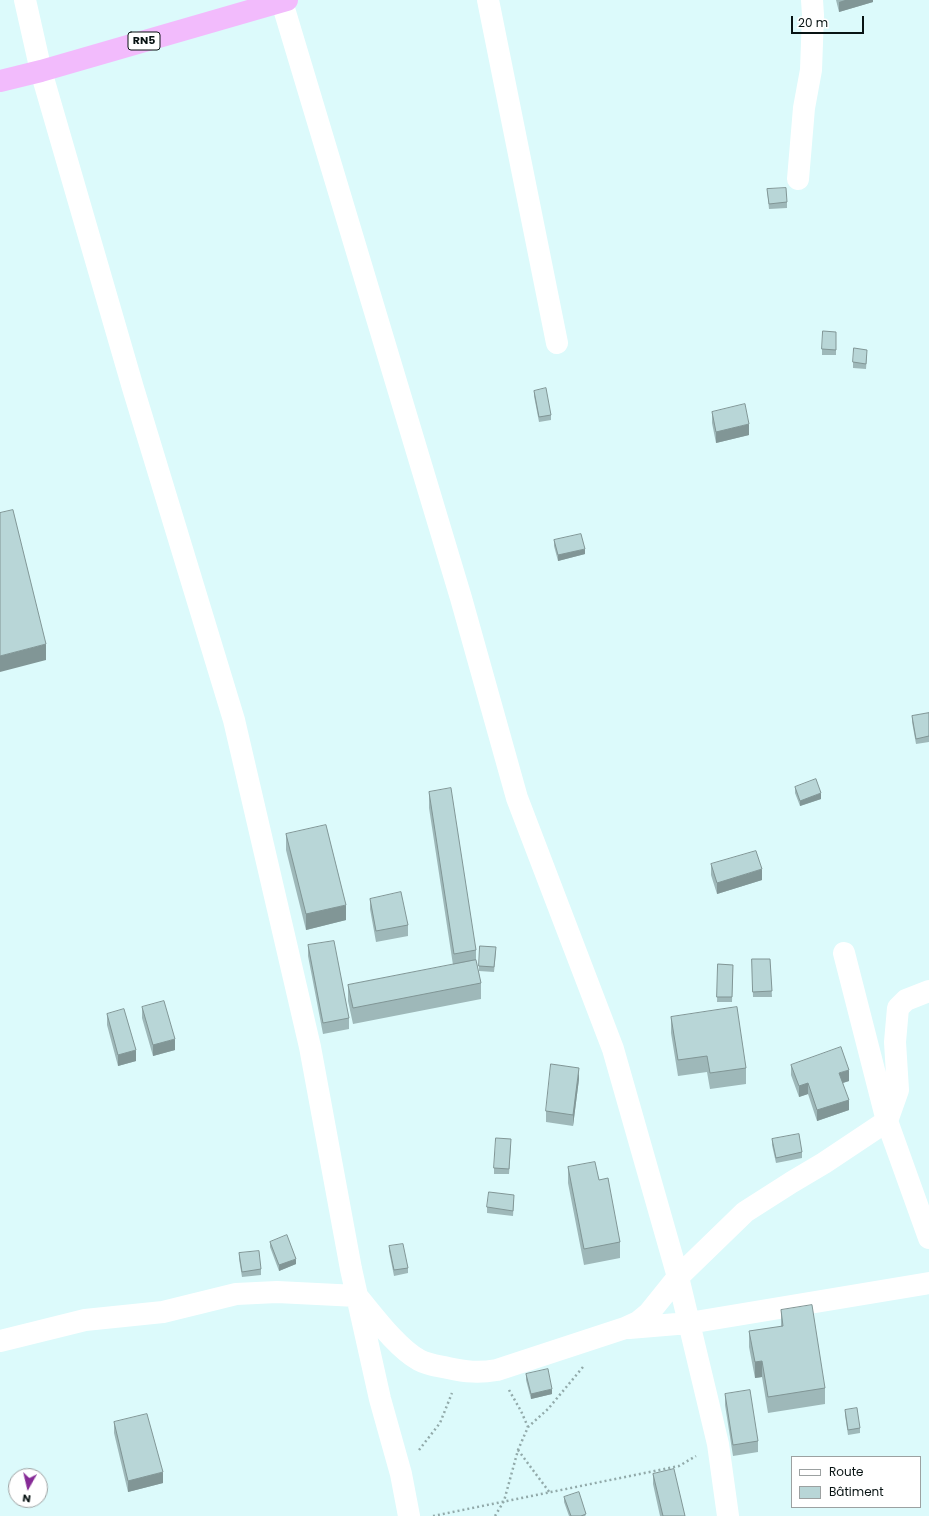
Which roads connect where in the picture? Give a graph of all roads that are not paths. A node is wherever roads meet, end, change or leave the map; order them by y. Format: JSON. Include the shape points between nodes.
{"nodes":[{"id":1,"x":25,"y":0,"type":"edge"},
{"id":2,"x":488,"y":0,"type":"edge"},
{"id":3,"x":812,"y":0,"type":"edge"},
{"id":4,"x":285,"y":1,"type":"edge"},
{"id":5,"x":41,"y":71,"type":"junction"},
{"id":6,"x":0,"y":81,"type":"edge"},
{"id":7,"x":798,"y":179,"type":"dead end"},
{"id":8,"x":557,"y":343,"type":"dead end"},
{"id":9,"x":844,"y":953,"type":"dead end"},
{"id":10,"x":929,"y":991,"type":"edge"},
{"id":11,"x":887,"y":1121,"type":"junction"},
{"id":12,"x":929,"y":1238,"type":"edge"},
{"id":13,"x":678,"y":1277,"type":"junction"},
{"id":14,"x":929,"y":1283,"type":"edge"},
{"id":15,"x":358,"y":1296,"type":"junction"},
{"id":16,"x":689,"y":1323,"type":"junction"},
{"id":17,"x":625,"y":1328,"type":"junction"},
{"id":18,"x":0,"y":1341,"type":"edge"},
{"id":19,"x":409,"y":1516,"type":"edge"},
{"id":20,"x":728,"y":1516,"type":"edge"}],
"edges":[{"from":1,"to":5,"type":"street"},
{"from":2,"to":8,"type":"street"},
{"from":3,"to":7,"type":"street","via":[[811,70],[804,108]]},
{"from":4,"to":5,"type":"highway","number":"RN5"},
{"from":4,"to":13,"type":"street","via":[[461,598],[517,798],[613,1050]]},
{"from":5,"to":6,"type":"highway","number":"RN5"},
{"from":5,"to":15,"type":"street","via":[[133,388],[234,720],[310,1047]]},
{"from":9,"to":11,"type":"street"},
{"from":10,"to":11,"type":"street","via":[[906,1000],[898,1008],[895,1042],[898,1090]]},
{"from":11,"to":12,"type":"street"},
{"from":11,"to":13,"type":"street","via":[[745,1212]]},
{"from":13,"to":16,"type":"street"},
{"from":13,"to":17,"type":"street","via":[[649,1313]]},
{"from":14,"to":16,"type":"street"},
{"from":15,"to":17,"type":"street","via":[[407,1352],[419,1360],[461,1371],[481,1373],[497,1370]]},
{"from":15,"to":18,"type":"street","via":[[277,1292],[236,1294],[162,1312],[86,1320]]},
{"from":15,"to":19,"type":"street"},
{"from":16,"to":17,"type":"street"},
{"from":16,"to":20,"type":"street","via":[[718,1444]]}]}
